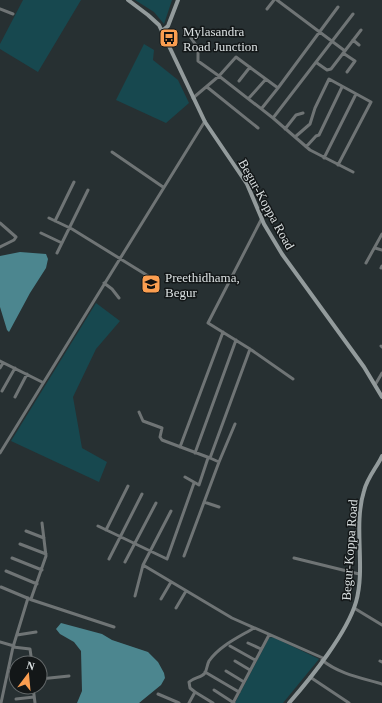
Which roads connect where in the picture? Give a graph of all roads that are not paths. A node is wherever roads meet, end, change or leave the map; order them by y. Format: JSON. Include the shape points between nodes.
{"nodes":[{"id":1,"x":128,"y":0,"type":"edge"},
{"id":2,"x":178,"y":0,"type":"edge"},
{"id":3,"x":276,"y":0,"type":"edge"},
{"id":4,"x":338,"y":7,"type":"dead end"},
{"id":5,"x":267,"y":8,"type":"dead end"},
{"id":6,"x":0,"y":9,"type":"edge"},
{"id":7,"x":13,"y":14,"type":"dead end"},
{"id":8,"x":353,"y":14,"type":"dead end"},
{"id":9,"x":361,"y":30,"type":"dead end"},
{"id":10,"x":162,"y":31,"type":"junction"},
{"id":11,"x":319,"y":32,"type":"junction"},
{"id":12,"x":191,"y":38,"type":"dead end"},
{"id":13,"x":353,"y":40,"type":"junction"},
{"id":14,"x":332,"y":42,"type":"junction"},
{"id":15,"x":359,"y":45,"type":"dead end"},
{"id":16,"x":344,"y":52,"type":"junction"},
{"id":17,"x":317,"y":63,"type":"junction"},
{"id":18,"x":250,"y":67,"type":"junction"},
{"id":19,"x":347,"y":72,"type":"dead end"},
{"id":20,"x":219,"y":76,"type":"junction"},
{"id":21,"x":266,"y":79,"type":"junction"},
{"id":22,"x":239,"y":81,"type":"dead end"},
{"id":23,"x":207,"y":87,"type":"junction"},
{"id":24,"x":342,"y":87,"type":"junction"},
{"id":25,"x":278,"y":88,"type":"junction"},
{"id":26,"x":356,"y":94,"type":"junction"},
{"id":27,"x":193,"y":98,"type":"junction"},
{"id":28,"x":249,"y":98,"type":"junction"},
{"id":29,"x":262,"y":108,"type":"junction"},
{"id":30,"x":303,"y":113,"type":"dead end"},
{"id":31,"x":273,"y":118,"type":"junction"},
{"id":32,"x":205,"y":121,"type":"junction"},
{"id":33,"x":258,"y":128,"type":"dead end"},
{"id":34,"x":285,"y":129,"type":"junction"},
{"id":35,"x":295,"y":137,"type":"junction"},
{"id":36,"x":306,"y":147,"type":"junction"},
{"id":37,"x":112,"y":152,"type":"dead end"},
{"id":38,"x":324,"y":158,"type":"junction"},
{"id":39,"x":338,"y":165,"type":"junction"},
{"id":40,"x":353,"y":172,"type":"dead end"},
{"id":41,"x":74,"y":182,"type":"dead end"},
{"id":42,"x":163,"y":187,"type":"junction"},
{"id":43,"x":88,"y":190,"type":"dead end"},
{"id":44,"x":49,"y":218,"type":"dead end"},
{"id":45,"x":262,"y":218,"type":"junction"},
{"id":46,"x":55,"y":221,"type":"junction"},
{"id":47,"x":1,"y":224,"type":"edge"},
{"id":48,"x":69,"y":227,"type":"junction"},
{"id":49,"x":0,"y":228,"type":"edge"},
{"id":50,"x":41,"y":233,"type":"dead end"},
{"id":51,"x":382,"y":234,"type":"edge"},
{"id":52,"x":62,"y":243,"type":"junction"},
{"id":53,"x":0,"y":248,"type":"edge"},
{"id":54,"x":375,"y":248,"type":"junction"},
{"id":55,"x":382,"y":250,"type":"edge"},
{"id":56,"x":57,"y":253,"type":"dead end"},
{"id":57,"x":118,"y":259,"type":"junction"},
{"id":58,"x":366,"y":263,"type":"dead end"},
{"id":59,"x":153,"y":279,"type":"dead end"},
{"id":60,"x":104,"y":283,"type":"junction"},
{"id":61,"x":119,"y":298,"type":"dead end"},
{"id":62,"x":223,"y":332,"type":"junction"},
{"id":63,"x":236,"y":340,"type":"junction"},
{"id":64,"x":250,"y":349,"type":"junction"},
{"id":65,"x":2,"y":362,"type":"edge"},
{"id":66,"x":0,"y":368,"type":"edge"},
{"id":67,"x":15,"y":368,"type":"junction"},
{"id":68,"x":382,"y":373,"type":"edge"},
{"id":69,"x":27,"y":374,"type":"junction"},
{"id":70,"x":293,"y":378,"type":"dead end"},
{"id":71,"x":42,"y":382,"type":"junction"},
{"id":72,"x":375,"y":385,"type":"junction"},
{"id":73,"x":2,"y":391,"type":"dead end"},
{"id":74,"x":15,"y":397,"type":"dead end"},
{"id":75,"x":382,"y":397,"type":"edge"},
{"id":76,"x":139,"y":412,"type":"dead end"},
{"id":77,"x":235,"y":424,"type":"dead end"},
{"id":78,"x":180,"y":447,"type":"junction"},
{"id":79,"x":0,"y":453,"type":"edge"},
{"id":80,"x":195,"y":453,"type":"junction"},
{"id":81,"x":382,"y":456,"type":"edge"},
{"id":82,"x":209,"y":458,"type":"junction"},
{"id":83,"x":219,"y":462,"type":"junction"},
{"id":84,"x":184,"y":477,"type":"dead end"},
{"id":85,"x":194,"y":484,"type":"junction"},
{"id":86,"x":128,"y":486,"type":"dead end"},
{"id":87,"x":142,"y":494,"type":"dead end"},
{"id":88,"x":204,"y":502,"type":"junction"},
{"id":89,"x":156,"y":503,"type":"dead end"},
{"id":90,"x":219,"y":507,"type":"dead end"},
{"id":91,"x":170,"y":511,"type":"dead end"},
{"id":92,"x":42,"y":523,"type":"dead end"},
{"id":93,"x":98,"y":526,"type":"dead end"},
{"id":94,"x":106,"y":530,"type":"junction"},
{"id":95,"x":26,"y":531,"type":"dead end"},
{"id":96,"x":120,"y":537,"type":"junction"},
{"id":97,"x":44,"y":538,"type":"junction"},
{"id":98,"x":20,"y":544,"type":"dead end"},
{"id":99,"x":134,"y":544,"type":"junction"},
{"id":100,"x":150,"y":552,"type":"junction"},
{"id":101,"x":46,"y":554,"type":"junction"},
{"id":102,"x":184,"y":556,"type":"dead end"},
{"id":103,"x":12,"y":558,"type":"dead end"},
{"id":104,"x":294,"y":558,"type":"dead end"},
{"id":105,"x":109,"y":559,"type":"dead end"},
{"id":106,"x":125,"y":562,"type":"dead end"},
{"id":107,"x":143,"y":565,"type":"junction"},
{"id":108,"x":42,"y":570,"type":"junction"},
{"id":109,"x":6,"y":571,"type":"dead end"},
{"id":110,"x":359,"y":574,"type":"junction"},
{"id":111,"x":171,"y":582,"type":"junction"},
{"id":112,"x":37,"y":584,"type":"junction"},
{"id":113,"x":1,"y":587,"type":"dead end"},
{"id":114,"x":186,"y":591,"type":"junction"},
{"id":115,"x":135,"y":596,"type":"dead end"},
{"id":116,"x":30,"y":599,"type":"junction"},
{"id":117,"x":161,"y":599,"type":"dead end"},
{"id":118,"x":176,"y":608,"type":"dead end"},
{"id":119,"x":354,"y":608,"type":"junction"},
{"id":120,"x":382,"y":625,"type":"edge"},
{"id":121,"x":114,"y":627,"type":"dead end"},
{"id":122,"x":254,"y":628,"type":"junction"},
{"id":123,"x":36,"y":632,"type":"dead end"},
{"id":124,"x":17,"y":634,"type":"junction"},
{"id":125,"x":269,"y":635,"type":"junction"},
{"id":126,"x":0,"y":642,"type":"edge"},
{"id":127,"x":248,"y":643,"type":"dead end"},
{"id":128,"x":13,"y":646,"type":"junction"},
{"id":129,"x":230,"y":646,"type":"dead end"},
{"id":130,"x":261,"y":649,"type":"junction"},
{"id":131,"x":31,"y":655,"type":"edge"},
{"id":132,"x":323,"y":659,"type":"junction"},
{"id":133,"x":255,"y":660,"type":"junction"},
{"id":134,"x":235,"y":662,"type":"dead end"},
{"id":135,"x":250,"y":670,"type":"junction"},
{"id":136,"x":226,"y":671,"type":"dead end"},
{"id":137,"x":206,"y":672,"type":"junction"},
{"id":138,"x":69,"y":676,"type":"dead end"},
{"id":139,"x":310,"y":676,"type":"junction"},
{"id":140,"x":48,"y":678,"type":"edge"},
{"id":141,"x":244,"y":682,"type":"junction"},
{"id":142,"x":382,"y":684,"type":"edge"},
{"id":143,"x":214,"y":690,"type":"dead end"},
{"id":144,"x":195,"y":692,"type":"junction"},
{"id":145,"x":239,"y":692,"type":"junction"},
{"id":146,"x":158,"y":694,"type":"dead end"},
{"id":147,"x":34,"y":697,"type":"joint"},
{"id":148,"x":166,"y":698,"type":"junction"},
{"id":149,"x":16,"y":699,"type":"dead end"},
{"id":150,"x":1,"y":702,"type":"edge"},
{"id":151,"x":35,"y":703,"type":"edge"},
{"id":152,"x":164,"y":703,"type":"edge"},
{"id":153,"x":178,"y":703,"type":"edge"},
{"id":154,"x":189,"y":703,"type":"edge"},
{"id":155,"x":213,"y":703,"type":"edge"},
{"id":156,"x":233,"y":703,"type":"edge"},
{"id":157,"x":290,"y":703,"type":"edge"},
{"id":158,"x":347,"y":703,"type":"edge"}],
"edges":[{"from":1,"to":10,"type":"main road","name":"Begur-Koppa Road","via":[[148,15]]},
{"from":2,"to":10,"type":"main road","via":[[168,26]]},
{"from":3,"to":5,"type":"street"},
{"from":3,"to":11,"type":"street"},
{"from":4,"to":11,"type":"street"},
{"from":6,"to":7,"type":"street"},
{"from":8,"to":14,"type":"street"},
{"from":9,"to":13,"type":"street"},
{"from":10,"to":27,"type":"main road","name":"Begur-Koppa Road"},
{"from":11,"to":14,"type":"street"},
{"from":11,"to":25,"type":"street"},
{"from":12,"to":20,"type":"street","via":[[198,48],[198,61]]},
{"from":13,"to":15,"type":"street"},
{"from":13,"to":16,"type":"street"},
{"from":14,"to":16,"type":"street"},
{"from":14,"to":17,"type":"street"},
{"from":16,"to":17,"type":"street","via":[[329,70]]},
{"from":16,"to":19,"type":"street","via":[[354,61]]},
{"from":17,"to":31,"type":"street"},
{"from":18,"to":20,"type":"street","via":[[236,57]]},
{"from":18,"to":21,"type":"street"},
{"from":18,"to":22,"type":"street"},
{"from":20,"to":23,"type":"street"},
{"from":20,"to":28,"type":"street"},
{"from":21,"to":25,"type":"street"},
{"from":21,"to":28,"type":"street"},
{"from":23,"to":27,"type":"street"},
{"from":23,"to":33,"type":"street"},
{"from":24,"to":26,"type":"street"},
{"from":24,"to":35,"type":"street","via":[[328,79],[310,124]]},
{"from":24,"to":36,"type":"street","via":[[319,135]]},
{"from":25,"to":29,"type":"street"},
{"from":26,"to":38,"type":"street"},
{"from":26,"to":39,"type":"street","via":[[371,102]]},
{"from":27,"to":32,"type":"main road","name":"Begur-Koppa Road"},
{"from":28,"to":29,"type":"street"},
{"from":29,"to":31,"type":"street"},
{"from":30,"to":34,"type":"street","via":[[296,116]]},
{"from":31,"to":34,"type":"street"},
{"from":32,"to":42,"type":"street"},
{"from":32,"to":45,"type":"main road","name":"Begur-Koppa Road","via":[[247,184]]},
{"from":34,"to":35,"type":"street"},
{"from":35,"to":36,"type":"street"},
{"from":36,"to":38,"type":"street"},
{"from":37,"to":42,"type":"street"},
{"from":38,"to":39,"type":"street"},
{"from":39,"to":40,"type":"street"},
{"from":41,"to":46,"type":"street"},
{"from":42,"to":57,"type":"street"},
{"from":43,"to":48,"type":"street"},
{"from":44,"to":46,"type":"street"},
{"from":45,"to":62,"type":"street","via":[[208,321],[208,324]]},
{"from":45,"to":72,"type":"main road","name":"Begur-Koppa Road","via":[[282,254]]},
{"from":46,"to":48,"type":"street"},
{"from":47,"to":49,"type":"street"},
{"from":47,"to":53,"type":"street","via":[[15,234],[16,238]]},
{"from":48,"to":52,"type":"street"},
{"from":48,"to":57,"type":"street"},
{"from":50,"to":52,"type":"street"},
{"from":51,"to":54,"type":"street"},
{"from":52,"to":56,"type":"street"},
{"from":54,"to":55,"type":"street"},
{"from":54,"to":58,"type":"street"},
{"from":57,"to":59,"type":"street"},
{"from":57,"to":60,"type":"street"},
{"from":60,"to":61,"type":"street"},
{"from":60,"to":71,"type":"street"},
{"from":62,"to":63,"type":"street"},
{"from":62,"to":78,"type":"street"},
{"from":63,"to":64,"type":"street"},
{"from":63,"to":80,"type":"street"},
{"from":64,"to":70,"type":"street"},
{"from":64,"to":82,"type":"street"},
{"from":65,"to":66,"type":"street"},
{"from":65,"to":67,"type":"street"},
{"from":67,"to":69,"type":"street"},
{"from":67,"to":73,"type":"street"},
{"from":68,"to":72,"type":"street"},
{"from":69,"to":71,"type":"street"},
{"from":69,"to":74,"type":"street"},
{"from":71,"to":79,"type":"street"},
{"from":72,"to":75,"type":"main road","name":"Begur-Koppa Road"},
{"from":76,"to":78,"type":"street","via":[[142,421],[162,428],[162,440]]},
{"from":77,"to":83,"type":"street"},
{"from":78,"to":80,"type":"street"},
{"from":80,"to":82,"type":"street"},
{"from":81,"to":110,"type":"main road","name":"Begur-Koppa Road","via":[[364,490]]},
{"from":82,"to":83,"type":"street"},
{"from":82,"to":85,"type":"street","via":[[199,485]]},
{"from":83,"to":88,"type":"street"},
{"from":84,"to":85,"type":"street"},
{"from":85,"to":100,"type":"street","via":[[167,559]]},
{"from":86,"to":94,"type":"street"},
{"from":87,"to":96,"type":"street"},
{"from":88,"to":90,"type":"street"},
{"from":88,"to":102,"type":"street"},
{"from":89,"to":99,"type":"street"},
{"from":91,"to":100,"type":"street"},
{"from":92,"to":97,"type":"street"},
{"from":93,"to":94,"type":"street"},
{"from":94,"to":96,"type":"street"},
{"from":95,"to":97,"type":"street"},
{"from":96,"to":99,"type":"street"},
{"from":96,"to":105,"type":"street"},
{"from":97,"to":101,"type":"street"},
{"from":98,"to":101,"type":"street"},
{"from":99,"to":100,"type":"street"},
{"from":99,"to":106,"type":"street"},
{"from":100,"to":107,"type":"street"},
{"from":101,"to":108,"type":"street"},
{"from":103,"to":108,"type":"street"},
{"from":104,"to":110,"type":"street"},
{"from":107,"to":111,"type":"street"},
{"from":107,"to":115,"type":"street"},
{"from":108,"to":112,"type":"street"},
{"from":109,"to":112,"type":"street"},
{"from":110,"to":119,"type":"main road","name":"Begur-Koppa Road"},
{"from":111,"to":114,"type":"street"},
{"from":111,"to":117,"type":"street"},
{"from":112,"to":116,"type":"street"},
{"from":113,"to":116,"type":"street"},
{"from":114,"to":118,"type":"street"},
{"from":114,"to":122,"type":"street"},
{"from":116,"to":121,"type":"street"},
{"from":116,"to":124,"type":"street"},
{"from":119,"to":120,"type":"street"},
{"from":119,"to":132,"type":"main road","name":"Begur-Koppa Road","via":[[344,631]]},
{"from":122,"to":125,"type":"street"},
{"from":122,"to":137,"type":"street","via":[[216,654],[209,662]]},
{"from":123,"to":124,"type":"street"},
{"from":124,"to":128,"type":"street"},
{"from":125,"to":130,"type":"street"},
{"from":125,"to":132,"type":"street"},
{"from":126,"to":128,"type":"street"},
{"from":127,"to":130,"type":"street"},
{"from":128,"to":131,"type":"street","via":[[30,649]]},
{"from":128,"to":150,"type":"street"},
{"from":129,"to":133,"type":"street"},
{"from":130,"to":133,"type":"street"},
{"from":132,"to":139,"type":"main road","name":"Begur-Koppa Road"},
{"from":132,"to":142,"type":"street","via":[[331,666],[367,681]]},
{"from":133,"to":135,"type":"street"},
{"from":134,"to":135,"type":"street"},
{"from":135,"to":141,"type":"street"},
{"from":136,"to":141,"type":"street"},
{"from":137,"to":144,"type":"street","via":[[189,682],[190,688]]},
{"from":137,"to":145,"type":"street"},
{"from":138,"to":140,"type":"street"},
{"from":139,"to":157,"type":"main road","name":"Begur-Koppa Road"},
{"from":139,"to":158,"type":"street"},
{"from":141,"to":145,"type":"street"},
{"from":143,"to":156,"type":"street"},
{"from":144,"to":154,"type":"street"},
{"from":144,"to":155,"type":"street"},
{"from":145,"to":156,"type":"street"},
{"from":146,"to":148,"type":"street"},
{"from":147,"to":149,"type":"street"},
{"from":147,"to":151,"type":"street"},
{"from":148,"to":152,"type":"street"},
{"from":148,"to":153,"type":"street"}]}
